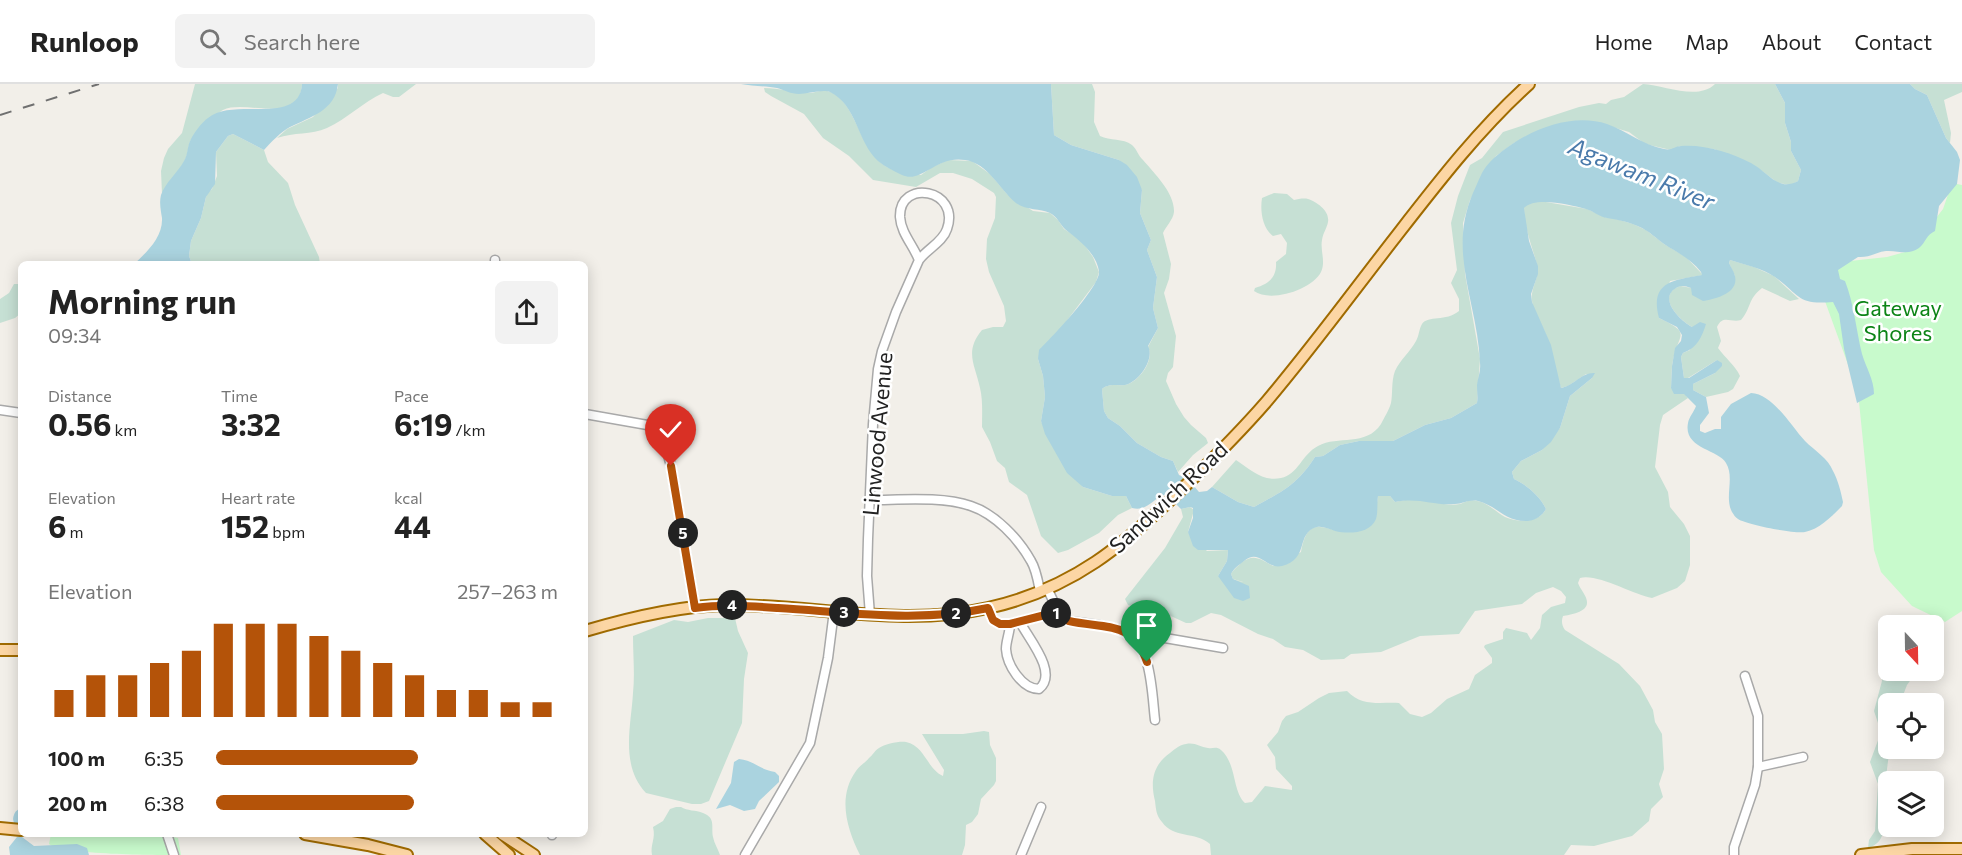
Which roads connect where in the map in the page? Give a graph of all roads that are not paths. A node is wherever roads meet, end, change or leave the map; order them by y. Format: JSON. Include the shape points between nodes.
{"nodes":[{"id":1,"x":1529,"y":84,"type":"edge"},
{"id":2,"x":919,"y":260,"type":"junction"},
{"id":3,"x":0,"y":410,"type":"edge"},
{"id":4,"x":18,"y":413,"type":"edge"},
{"id":5,"x":588,"y":415,"type":"edge"},
{"id":6,"x":655,"y":426,"type":"junction"},
{"id":7,"x":687,"y":432,"type":"dead end"},
{"id":8,"x":870,"y":500,"type":"junction"},
{"id":9,"x":1044,"y":590,"type":"junction"},
{"id":10,"x":695,"y":608,"type":"junction"},
{"id":11,"x":988,"y":608,"type":"junction"},
{"id":12,"x":834,"y":611,"type":"junction"},
{"id":13,"x":1057,"y":612,"type":"junction"},
{"id":14,"x":870,"y":615,"type":"junction"},
{"id":15,"x":1020,"y":622,"type":"junction"},
{"id":16,"x":1010,"y":624,"type":"junction"},
{"id":17,"x":588,"y":629,"type":"edge"},
{"id":18,"x":1130,"y":634,"type":"junction"},
{"id":19,"x":1223,"y":648,"type":"dead end"},
{"id":20,"x":0,"y":650,"type":"edge"},
{"id":21,"x":18,"y":650,"type":"edge"},
{"id":22,"x":1744,"y":676,"type":"dead end"},
{"id":23,"x":1155,"y":720,"type":"dead end"},
{"id":24,"x":1803,"y":757,"type":"dead end"},
{"id":25,"x":1758,"y":767,"type":"junction"},
{"id":26,"x":1041,"y":807,"type":"dead end"},
{"id":27,"x":0,"y":828,"type":"edge"},
{"id":28,"x":18,"y":830,"type":"edge"},
{"id":29,"x":168,"y":837,"type":"edge"},
{"id":30,"x":322,"y":837,"type":"edge"},
{"id":31,"x":487,"y":837,"type":"edge"},
{"id":32,"x":507,"y":837,"type":"edge"},
{"id":33,"x":1962,"y":849,"type":"edge"},
{"id":34,"x":498,"y":850,"type":"edge"},
{"id":35,"x":174,"y":855,"type":"edge"},
{"id":36,"x":407,"y":855,"type":"edge"},
{"id":37,"x":509,"y":855,"type":"edge"},
{"id":38,"x":534,"y":855,"type":"edge"},
{"id":39,"x":745,"y":855,"type":"edge"},
{"id":40,"x":1021,"y":855,"type":"edge"},
{"id":41,"x":1734,"y":855,"type":"edge"},
{"id":42,"x":1861,"y":855,"type":"edge"}],
"edges":[{"from":1,"to":9,"type":"main road","name":"Sandwich Road","via":[[1449,169],[1267,401],[1170,501],[1118,547]]},
{"from":2,"to":2,"type":"street","name":"Linwood Avenue","via":[[948,226],[945,204],[928,192],[907,199],[900,211],[903,229]]},
{"from":2,"to":8,"type":"street","name":"Linwood Avenue","via":[[907,282],[880,360]]},
{"from":3,"to":4,"type":"street"},
{"from":5,"to":6,"type":"street"},
{"from":6,"to":7,"type":"street"},
{"from":6,"to":10,"type":"street","via":[[671,466]]},
{"from":8,"to":9,"type":"street","via":[[942,502],[980,510],[1007,530],[1022,548]]},
{"from":8,"to":14,"type":"street","name":"Linwood Avenue"},
{"from":9,"to":11,"type":"main road","name":"Sandwich Road"},
{"from":9,"to":13,"type":"street"},
{"from":10,"to":12,"type":"main road","name":"Sandwich Road"},
{"from":10,"to":17,"type":"main road","name":"Sandwich Road"},
{"from":11,"to":14,"type":"main road","name":"Sandwich Road","via":[[931,616]]},
{"from":11,"to":16,"type":"street","via":[[996,623]]},
{"from":12,"to":14,"type":"main road","name":"Sandwich Road"},
{"from":12,"to":39,"type":"street","via":[[810,742]]},
{"from":13,"to":15,"type":"street"},
{"from":13,"to":18,"type":"street","via":[[1065,619]]},
{"from":15,"to":16,"type":"street"},
{"from":15,"to":16,"type":"street","via":[[1041,658],[1045,678],[1039,689],[1022,681],[1011,664],[1006,650]]},
{"from":18,"to":19,"type":"street"},
{"from":18,"to":23,"type":"street","via":[[1140,644],[1147,662]]},
{"from":20,"to":21,"type":"main road"},
{"from":22,"to":25,"type":"street","via":[[1758,716]]},
{"from":24,"to":25,"type":"street"},
{"from":25,"to":41,"type":"street"},
{"from":26,"to":40,"type":"street"},
{"from":27,"to":28,"type":"main road"},
{"from":29,"to":35,"type":"street"},
{"from":30,"to":36,"type":"main road"},
{"from":31,"to":34,"type":"main road"},
{"from":32,"to":38,"type":"main road"},
{"from":33,"to":42,"type":"main road"},
{"from":34,"to":37,"type":"main road"}]}
